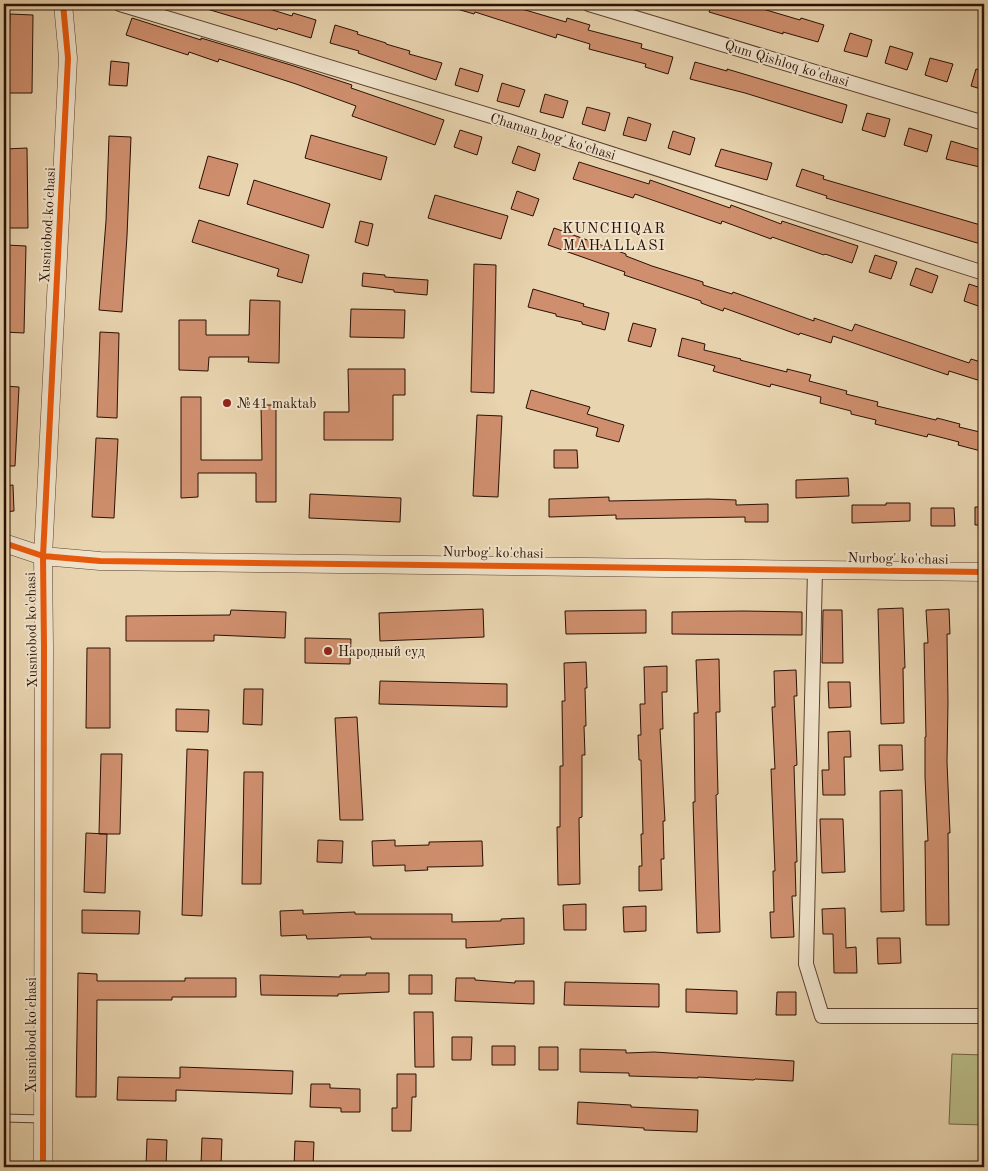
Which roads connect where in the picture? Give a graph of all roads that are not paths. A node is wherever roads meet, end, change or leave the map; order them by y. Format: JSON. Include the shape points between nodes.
{"nodes":[{"id":1,"x":63,"y":4,"type":"edge"},
{"id":2,"x":120,"y":4,"type":"edge"},
{"id":3,"x":589,"y":4,"type":"edge"},
{"id":4,"x":984,"y":122,"type":"edge"},
{"id":5,"x":984,"y":272,"type":"edge"},
{"id":6,"x":4,"y":543,"type":"edge"},
{"id":7,"x":43,"y":556,"type":"junction"},
{"id":8,"x":815,"y":570,"type":"junction"},
{"id":9,"x":984,"y":572,"type":"edge"},
{"id":10,"x":984,"y":1016,"type":"edge"},
{"id":11,"x":4,"y":1118,"type":"edge"},
{"id":12,"x":43,"y":1119,"type":"junction"},
{"id":13,"x":43,"y":1167,"type":"edge"}],
"edges":[{"from":1,"to":7,"type":"street","name":"Xusniobod ko'chasi","via":[[68,58]]},
{"from":2,"to":5,"type":"street","name":"Chaman bog' ko'chasi","via":[[508,121]]},
{"from":3,"to":4,"type":"street","name":"Qum Qishloq ko'chasi"},
{"from":6,"to":7,"type":"street","name":"Nurbog' ko'chasi"},
{"from":7,"to":8,"type":"street","name":"Nurbog' ko'chasi","via":[[100,561]]},
{"from":7,"to":12,"type":"street","name":"Xusniobod ko'chasi"},
{"from":8,"to":9,"type":"street","name":"Nurbog' ko'chasi"},
{"from":8,"to":10,"type":"street","via":[[806,964],[822,1016]]},
{"from":11,"to":12,"type":"lane"},
{"from":12,"to":13,"type":"street","name":"Xusniobod ko'chasi"}]}
